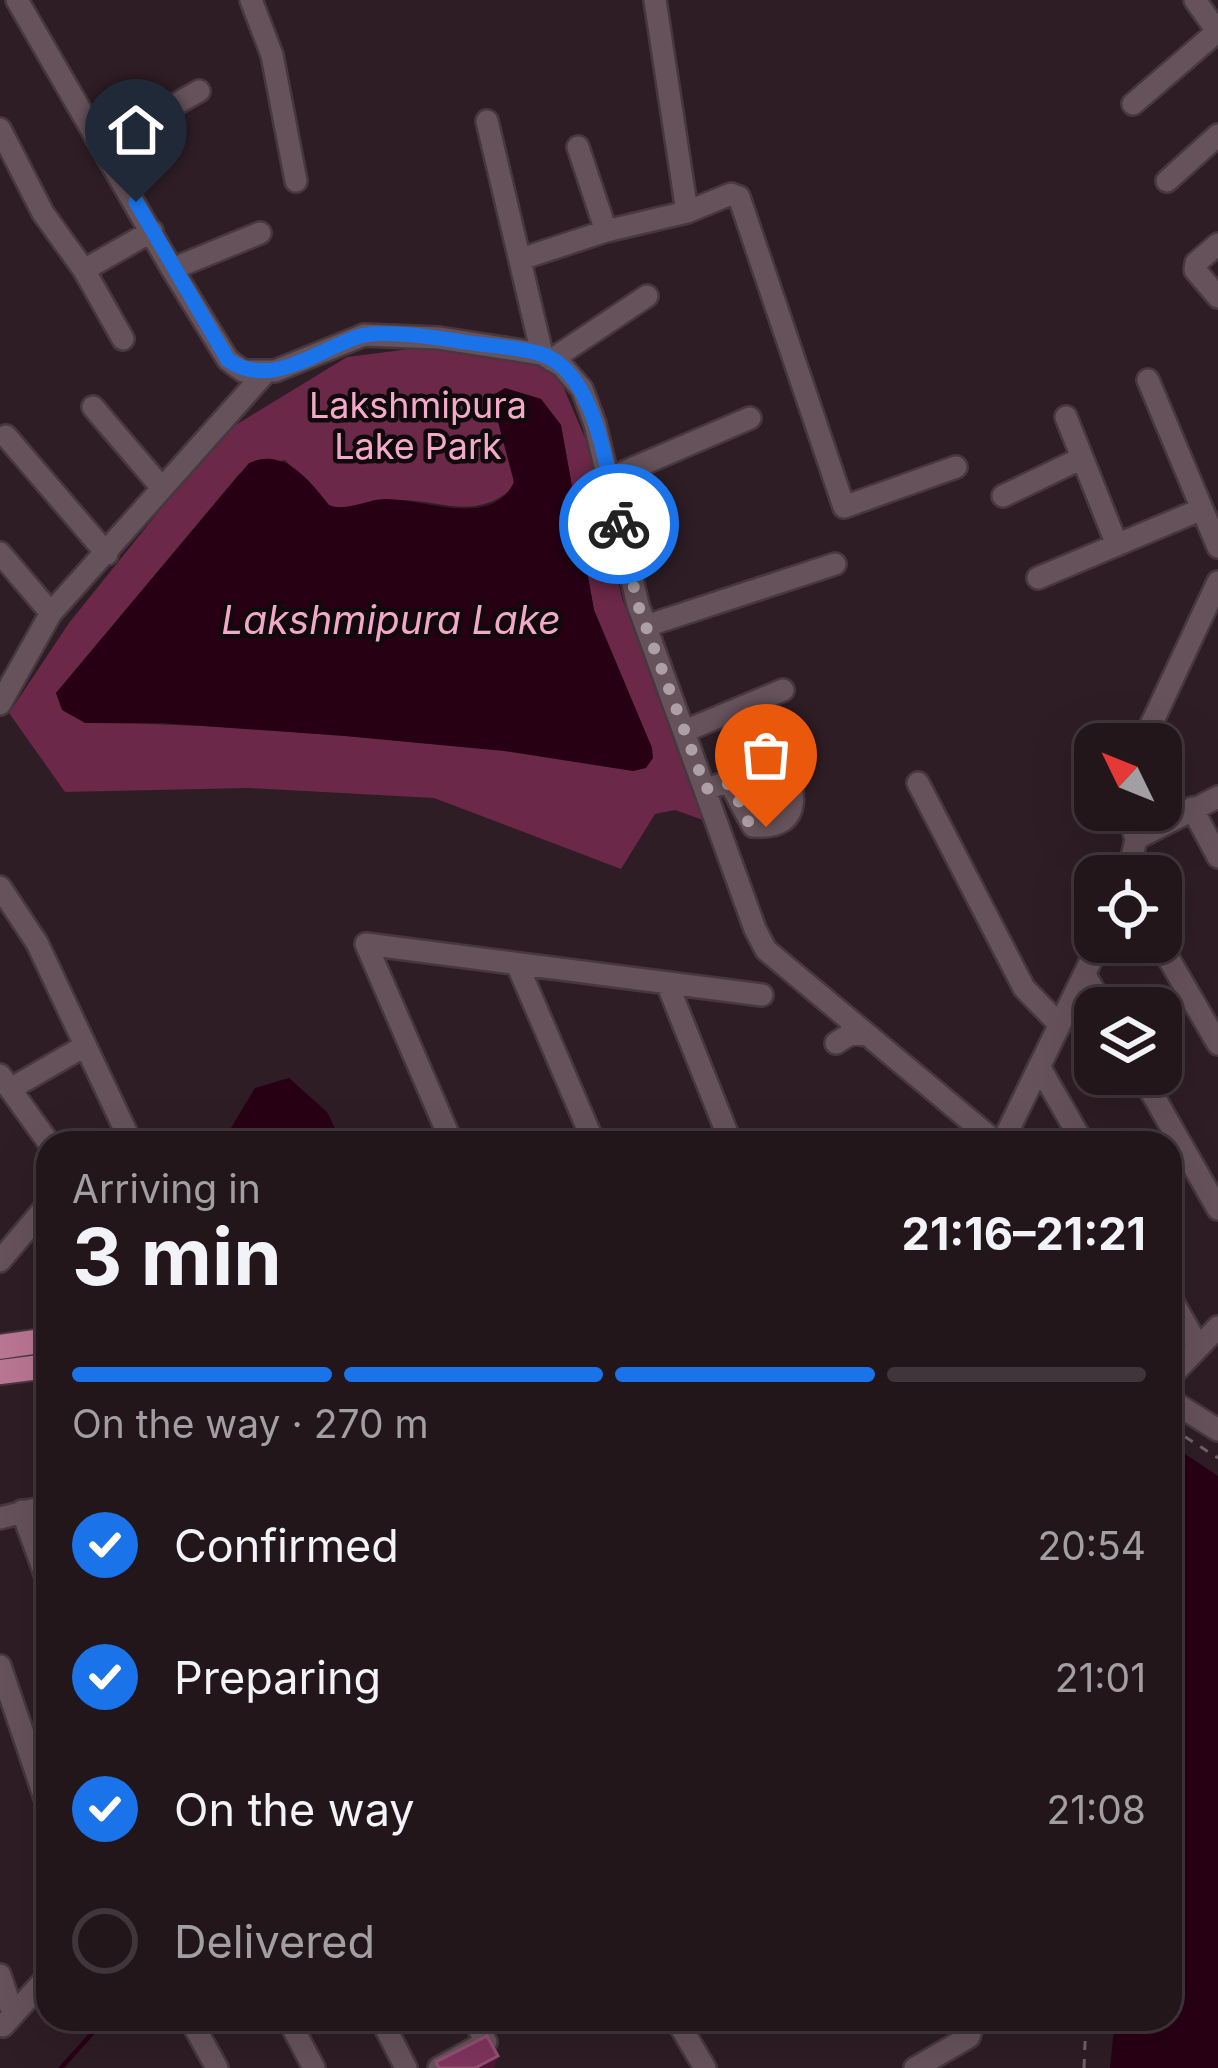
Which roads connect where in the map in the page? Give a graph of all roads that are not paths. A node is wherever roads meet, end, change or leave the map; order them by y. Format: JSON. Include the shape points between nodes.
{"nodes":[{"id":1,"x":17,"y":0,"type":"edge"},
{"id":2,"x":251,"y":0,"type":"edge"},
{"id":3,"x":656,"y":0,"type":"edge"},
{"id":4,"x":1195,"y":0,"type":"edge"},
{"id":5,"x":1217,"y":31,"type":"edge"},
{"id":6,"x":199,"y":91,"type":"dead end"},
{"id":7,"x":1133,"y":104,"type":"dead end"},
{"id":8,"x":487,"y":121,"type":"dead end"},
{"id":9,"x":0,"y":129,"type":"edge"},
{"id":10,"x":1218,"y":135,"type":"edge"},
{"id":11,"x":103,"y":146,"type":"junction"},
{"id":12,"x":578,"y":147,"type":"dead end"},
{"id":13,"x":1167,"y":181,"type":"dead end"},
{"id":14,"x":296,"y":182,"type":"dead end"},
{"id":15,"x":687,"y":212,"type":"junction"},
{"id":16,"x":152,"y":231,"type":"junction"},
{"id":17,"x":606,"y":231,"type":"junction"},
{"id":18,"x":260,"y":233,"type":"dead end"},
{"id":19,"x":1218,"y":244,"type":"edge"},
{"id":20,"x":521,"y":260,"type":"junction"},
{"id":21,"x":172,"y":269,"type":"junction"},
{"id":22,"x":84,"y":270,"type":"junction"},
{"id":23,"x":647,"y":296,"type":"dead end"},
{"id":24,"x":1218,"y":297,"type":"edge"},
{"id":25,"x":123,"y":339,"type":"dead end"},
{"id":26,"x":546,"y":357,"type":"junction"},
{"id":27,"x":265,"y":374,"type":"junction"},
{"id":28,"x":1148,"y":380,"type":"dead end"},
{"id":29,"x":93,"y":406,"type":"dead end"},
{"id":30,"x":1066,"y":417,"type":"dead end"},
{"id":31,"x":750,"y":418,"type":"dead end"},
{"id":32,"x":6,"y":436,"type":"dead end"},
{"id":33,"x":1082,"y":458,"type":"junction"},
{"id":34,"x":956,"y":467,"type":"dead end"},
{"id":35,"x":608,"y":479,"type":"junction"},
{"id":36,"x":162,"y":488,"type":"junction"},
{"id":37,"x":1003,"y":496,"type":"dead end"},
{"id":38,"x":1202,"y":508,"type":"junction"},
{"id":39,"x":1117,"y":544,"type":"junction"},
{"id":40,"x":1218,"y":547,"type":"edge"},
{"id":41,"x":0,"y":554,"type":"edge"},
{"id":42,"x":107,"y":554,"type":"junction"},
{"id":43,"x":835,"y":564,"type":"dead end"},
{"id":44,"x":1038,"y":578,"type":"dead end"},
{"id":45,"x":1218,"y":582,"type":"edge"},
{"id":46,"x":51,"y":613,"type":"junction"},
{"id":47,"x":646,"y":626,"type":"junction"},
{"id":48,"x":9,"y":674,"type":"edge"},
{"id":49,"x":783,"y":690,"type":"dead end"},
{"id":50,"x":0,"y":704,"type":"edge"},
{"id":51,"x":1152,"y":723,"type":"edge"},
{"id":52,"x":685,"y":731,"type":"junction"},
{"id":53,"x":779,"y":749,"type":"edge"},
{"id":54,"x":918,"y":782,"type":"dead end"},
{"id":55,"x":706,"y":789,"type":"junction"},
{"id":56,"x":1218,"y":797,"type":"edge"},
{"id":57,"x":1192,"y":808,"type":"junction"},
{"id":58,"x":1134,"y":831,"type":"edge"},
{"id":59,"x":1136,"y":839,"type":"junction"},
{"id":60,"x":1133,"y":855,"type":"edge"},
{"id":61,"x":1218,"y":857,"type":"edge"},
{"id":62,"x":0,"y":887,"type":"edge"},
{"id":63,"x":1090,"y":963,"type":"edge"},
{"id":64,"x":1171,"y":963,"type":"edge"},
{"id":65,"x":517,"y":964,"type":"junction"},
{"id":66,"x":1085,"y":975,"type":"junction"},
{"id":67,"x":667,"y":983,"type":"junction"},
{"id":68,"x":1092,"y":987,"type":"edge"},
{"id":69,"x":762,"y":995,"type":"dead end"},
{"id":70,"x":1059,"y":1024,"type":"junction"},
{"id":71,"x":867,"y":1035,"type":"junction"},
{"id":72,"x":836,"y":1043,"type":"dead end"},
{"id":73,"x":1218,"y":1044,"type":"edge"},
{"id":74,"x":83,"y":1046,"type":"junction"},
{"id":75,"x":1040,"y":1068,"type":"junction"},
{"id":76,"x":5,"y":1082,"type":"edge"},
{"id":77,"x":1153,"y":1095,"type":"edge"},
{"id":78,"x":40,"y":1131,"type":"edge"},
{"id":79,"x":126,"y":1131,"type":"edge"},
{"id":80,"x":447,"y":1131,"type":"edge"},
{"id":81,"x":589,"y":1131,"type":"edge"},
{"id":82,"x":725,"y":1131,"type":"edge"},
{"id":83,"x":984,"y":1131,"type":"edge"},
{"id":84,"x":1006,"y":1131,"type":"edge"},
{"id":85,"x":1076,"y":1131,"type":"edge"},
{"id":86,"x":1174,"y":1131,"type":"edge"},
{"id":87,"x":1182,"y":1146,"type":"edge"},
{"id":88,"x":1218,"y":1209,"type":"edge"},
{"id":89,"x":36,"y":1218,"type":"edge"},
{"id":90,"x":0,"y":1261,"type":"edge"},
{"id":91,"x":1182,"y":1318,"type":"edge"},
{"id":92,"x":1218,"y":1327,"type":"edge"},
{"id":93,"x":36,"y":1342,"type":"edge"},
{"id":94,"x":0,"y":1346,"type":"edge"},
{"id":95,"x":1198,"y":1346,"type":"junction"},
{"id":96,"x":1182,"y":1364,"type":"edge"},
{"id":97,"x":36,"y":1368,"type":"edge"},
{"id":98,"x":0,"y":1372,"type":"edge"},
{"id":99,"x":1182,"y":1408,"type":"edge"},
{"id":100,"x":1218,"y":1430,"type":"edge"},
{"id":101,"x":11,"y":1514,"type":"edge"},
{"id":102,"x":36,"y":1560,"type":"edge"},
{"id":103,"x":0,"y":1666,"type":"edge"},
{"id":104,"x":36,"y":1772,"type":"edge"},
{"id":105,"x":0,"y":1975,"type":"edge"},
{"id":106,"x":36,"y":1989,"type":"edge"},
{"id":107,"x":7,"y":2019,"type":"edge"},
{"id":108,"x":197,"y":2031,"type":"edge"},
{"id":109,"x":294,"y":2031,"type":"edge"},
{"id":110,"x":387,"y":2031,"type":"edge"},
{"id":111,"x":480,"y":2031,"type":"edge"},
{"id":112,"x":683,"y":2031,"type":"edge"},
{"id":113,"x":971,"y":2031,"type":"edge"},
{"id":114,"x":486,"y":2042,"type":"junction"},
{"id":115,"x":217,"y":2068,"type":"edge"},
{"id":116,"x":314,"y":2068,"type":"edge"},
{"id":117,"x":406,"y":2068,"type":"edge"},
{"id":118,"x":440,"y":2068,"type":"edge"},
{"id":119,"x":499,"y":2068,"type":"edge"},
{"id":120,"x":705,"y":2068,"type":"edge"},
{"id":121,"x":915,"y":2068,"type":"edge"}],
"edges":[{"from":1,"to":11,"type":"street"},
{"from":2,"to":14,"type":"street","via":[[272,55]]},
{"from":3,"to":15,"type":"street"},
{"from":4,"to":5,"type":"street"},
{"from":5,"to":7,"type":"street"},
{"from":6,"to":11,"type":"street"},
{"from":8,"to":20,"type":"street"},
{"from":9,"to":22,"type":"street","via":[[43,213]]},
{"from":10,"to":13,"type":"street"},
{"from":11,"to":16,"type":"street"},
{"from":12,"to":17,"type":"street"},
{"from":15,"to":17,"type":"street"},
{"from":15,"to":34,"type":"street","via":[[740,197],[844,507]]},
{"from":16,"to":21,"type":"street"},
{"from":16,"to":22,"type":"street"},
{"from":17,"to":20,"type":"street"},
{"from":18,"to":21,"type":"street"},
{"from":19,"to":24,"type":"street","via":[[1195,270]]},
{"from":20,"to":26,"type":"street"},
{"from":21,"to":27,"type":"street","via":[[228,360]]},
{"from":22,"to":25,"type":"street"},
{"from":23,"to":26,"type":"street"},
{"from":26,"to":27,"type":"street","via":[[439,338],[364,335]]},
{"from":26,"to":35,"type":"street","via":[[582,389]]},
{"from":27,"to":36,"type":"street"},
{"from":28,"to":38,"type":"street"},
{"from":29,"to":36,"type":"street"},
{"from":30,"to":33,"type":"street"},
{"from":31,"to":35,"type":"street"},
{"from":32,"to":42,"type":"street"},
{"from":33,"to":37,"type":"street"},
{"from":33,"to":39,"type":"street"},
{"from":35,"to":47,"type":"street"},
{"from":36,"to":42,"type":"street"},
{"from":38,"to":39,"type":"street"},
{"from":38,"to":40,"type":"street"},
{"from":39,"to":44,"type":"street"},
{"from":41,"to":46,"type":"street"},
{"from":42,"to":46,"type":"street"},
{"from":43,"to":47,"type":"street"},
{"from":45,"to":51,"type":"street"},
{"from":46,"to":48,"type":"street"},
{"from":47,"to":52,"type":"street"},
{"from":48,"to":50,"type":"street"},
{"from":49,"to":52,"type":"street"},
{"from":52,"to":55,"type":"street"},
{"from":53,"to":55,"type":"street","via":[[795,790],[781,820],[753,826],[731,785]]},
{"from":54,"to":70,"type":"street","via":[[1024,988]]},
{"from":55,"to":71,"type":"street","via":[[766,950]]},
{"from":56,"to":57,"type":"street"},
{"from":57,"to":59,"type":"street"},
{"from":57,"to":61,"type":"street"},
{"from":58,"to":59,"type":"street"},
{"from":59,"to":60,"type":"street"},
{"from":62,"to":74,"type":"street","via":[[37,943]]},
{"from":63,"to":66,"type":"street"},
{"from":64,"to":73,"type":"street"},
{"from":65,"to":67,"type":"street"},
{"from":65,"to":80,"type":"street","via":[[366,944]]},
{"from":65,"to":81,"type":"street"},
{"from":66,"to":68,"type":"street"},
{"from":66,"to":70,"type":"street"},
{"from":67,"to":69,"type":"street"},
{"from":67,"to":82,"type":"street"},
{"from":70,"to":75,"type":"street"},
{"from":71,"to":72,"type":"street"},
{"from":71,"to":83,"type":"street"},
{"from":74,"to":76,"type":"street"},
{"from":74,"to":79,"type":"street"},
{"from":75,"to":84,"type":"street"},
{"from":75,"to":85,"type":"street"},
{"from":76,"to":78,"type":"street"},
{"from":77,"to":86,"type":"street"},
{"from":87,"to":88,"type":"street"},
{"from":89,"to":90,"type":"street"},
{"from":91,"to":95,"type":"street"},
{"from":92,"to":95,"type":"street"},
{"from":93,"to":94,"type":"main road"},
{"from":95,"to":96,"type":"street"},
{"from":97,"to":98,"type":"main road"},
{"from":99,"to":100,"type":"street"},
{"from":101,"to":102,"type":"street"},
{"from":103,"to":104,"type":"street"},
{"from":105,"to":107,"type":"street"},
{"from":106,"to":107,"type":"street"},
{"from":108,"to":115,"type":"street"},
{"from":109,"to":116,"type":"street"},
{"from":110,"to":117,"type":"street"},
{"from":111,"to":114,"type":"street"},
{"from":112,"to":120,"type":"street"},
{"from":113,"to":121,"type":"street"},
{"from":114,"to":118,"type":"street"},
{"from":114,"to":119,"type":"street"}]}
